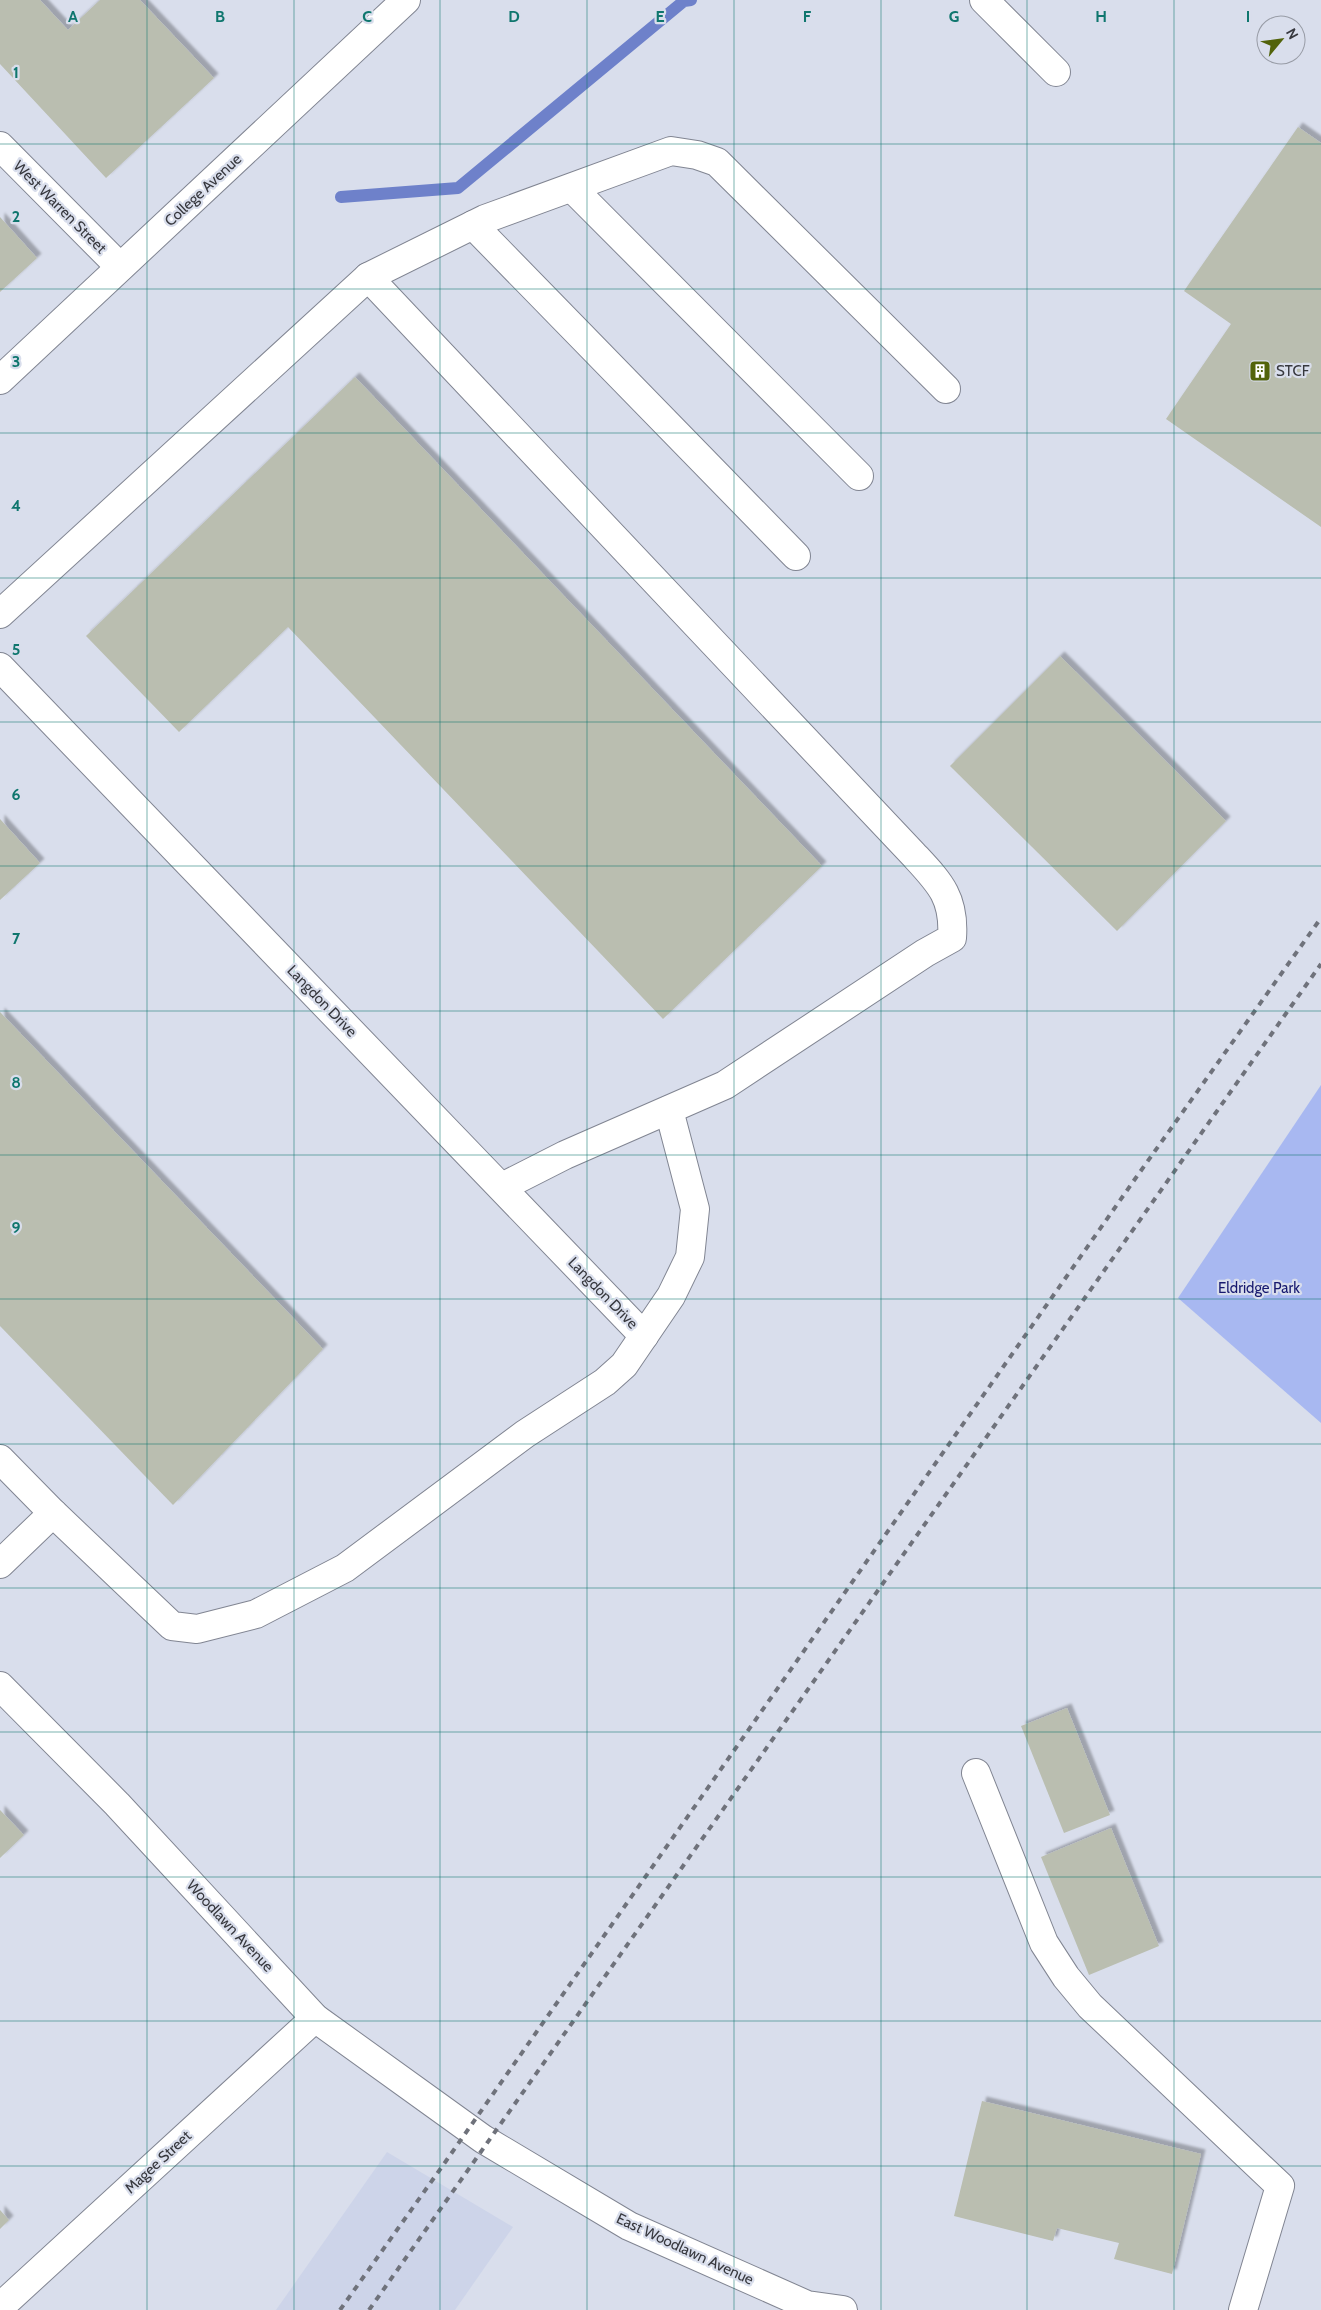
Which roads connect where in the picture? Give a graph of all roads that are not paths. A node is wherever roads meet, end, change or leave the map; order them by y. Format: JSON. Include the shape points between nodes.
{"nodes":[{"id":1,"x":406,"y":0,"type":"edge"},
{"id":2,"x":984,"y":0,"type":"edge"},
{"id":3,"x":1056,"y":72,"type":"dead end"},
{"id":4,"x":0,"y":146,"type":"edge"},
{"id":5,"x":572,"y":188,"type":"junction"},
{"id":6,"x":473,"y":225,"type":"junction"},
{"id":7,"x":120,"y":267,"type":"junction"},
{"id":8,"x":368,"y":277,"type":"junction"},
{"id":9,"x":0,"y":380,"type":"edge"},
{"id":10,"x":946,"y":389,"type":"dead end"},
{"id":11,"x":859,"y":476,"type":"dead end"},
{"id":12,"x":796,"y":556,"type":"dead end"},
{"id":13,"x":0,"y":614,"type":"edge"},
{"id":14,"x":0,"y":667,"type":"edge"},
{"id":15,"x":669,"y":1110,"type":"junction"},
{"id":16,"x":502,"y":1187,"type":"junction"},
{"id":17,"x":644,"y":1336,"type":"junction"},
{"id":18,"x":0,"y":1459,"type":"edge"},
{"id":19,"x":52,"y":1513,"type":"junction"},
{"id":20,"x":0,"y":1564,"type":"edge"},
{"id":21,"x":0,"y":1686,"type":"edge"},
{"id":22,"x":976,"y":1773,"type":"dead end"},
{"id":23,"x":315,"y":2018,"type":"junction"},
{"id":24,"x":483,"y":2139,"type":"joint"},
{"id":25,"x":0,"y":2307,"type":"edge"},
{"id":26,"x":843,"y":2310,"type":"edge"},
{"id":27,"x":1243,"y":2310,"type":"edge"}],
"edges":[{"from":1,"to":7,"type":"street","name":"College Avenue"},
{"from":2,"to":3,"type":"street"},
{"from":4,"to":7,"type":"street","name":"West Warren Street"},
{"from":5,"to":6,"type":"street"},
{"from":5,"to":10,"type":"street","via":[[671,151],[717,162]]},
{"from":5,"to":11,"type":"street"},
{"from":6,"to":8,"type":"street"},
{"from":6,"to":12,"type":"street"},
{"from":7,"to":9,"type":"street","name":"College Avenue"},
{"from":8,"to":13,"type":"street"},
{"from":8,"to":15,"type":"street","via":[[943,887],[954,919],[952,938],[725,1085]]},
{"from":14,"to":16,"type":"street","name":"Langdon Drive"},
{"from":15,"to":16,"type":"street"},
{"from":15,"to":17,"type":"street","via":[[695,1209],[690,1257],[671,1296]]},
{"from":16,"to":17,"type":"street","name":"Langdon Drive"},
{"from":17,"to":19,"type":"street","via":[[624,1365],[605,1382],[524,1434],[345,1568],[256,1614],[197,1629],[172,1626]]},
{"from":18,"to":19,"type":"street"},
{"from":19,"to":20,"type":"street"},
{"from":21,"to":23,"type":"street","name":"Woodlawn Avenue","via":[[118,1804]]},
{"from":22,"to":27,"type":"street","via":[[1044,1943],[1066,1977],[1090,2006],[1280,2186]]},
{"from":23,"to":24,"type":"street","name":"Woodlawn Avenue"},
{"from":23,"to":25,"type":"street","name":"Magee Street"},
{"from":24,"to":26,"type":"street","name":"East Woodlawn Avenue","via":[[629,2226],[807,2305]]}]}
